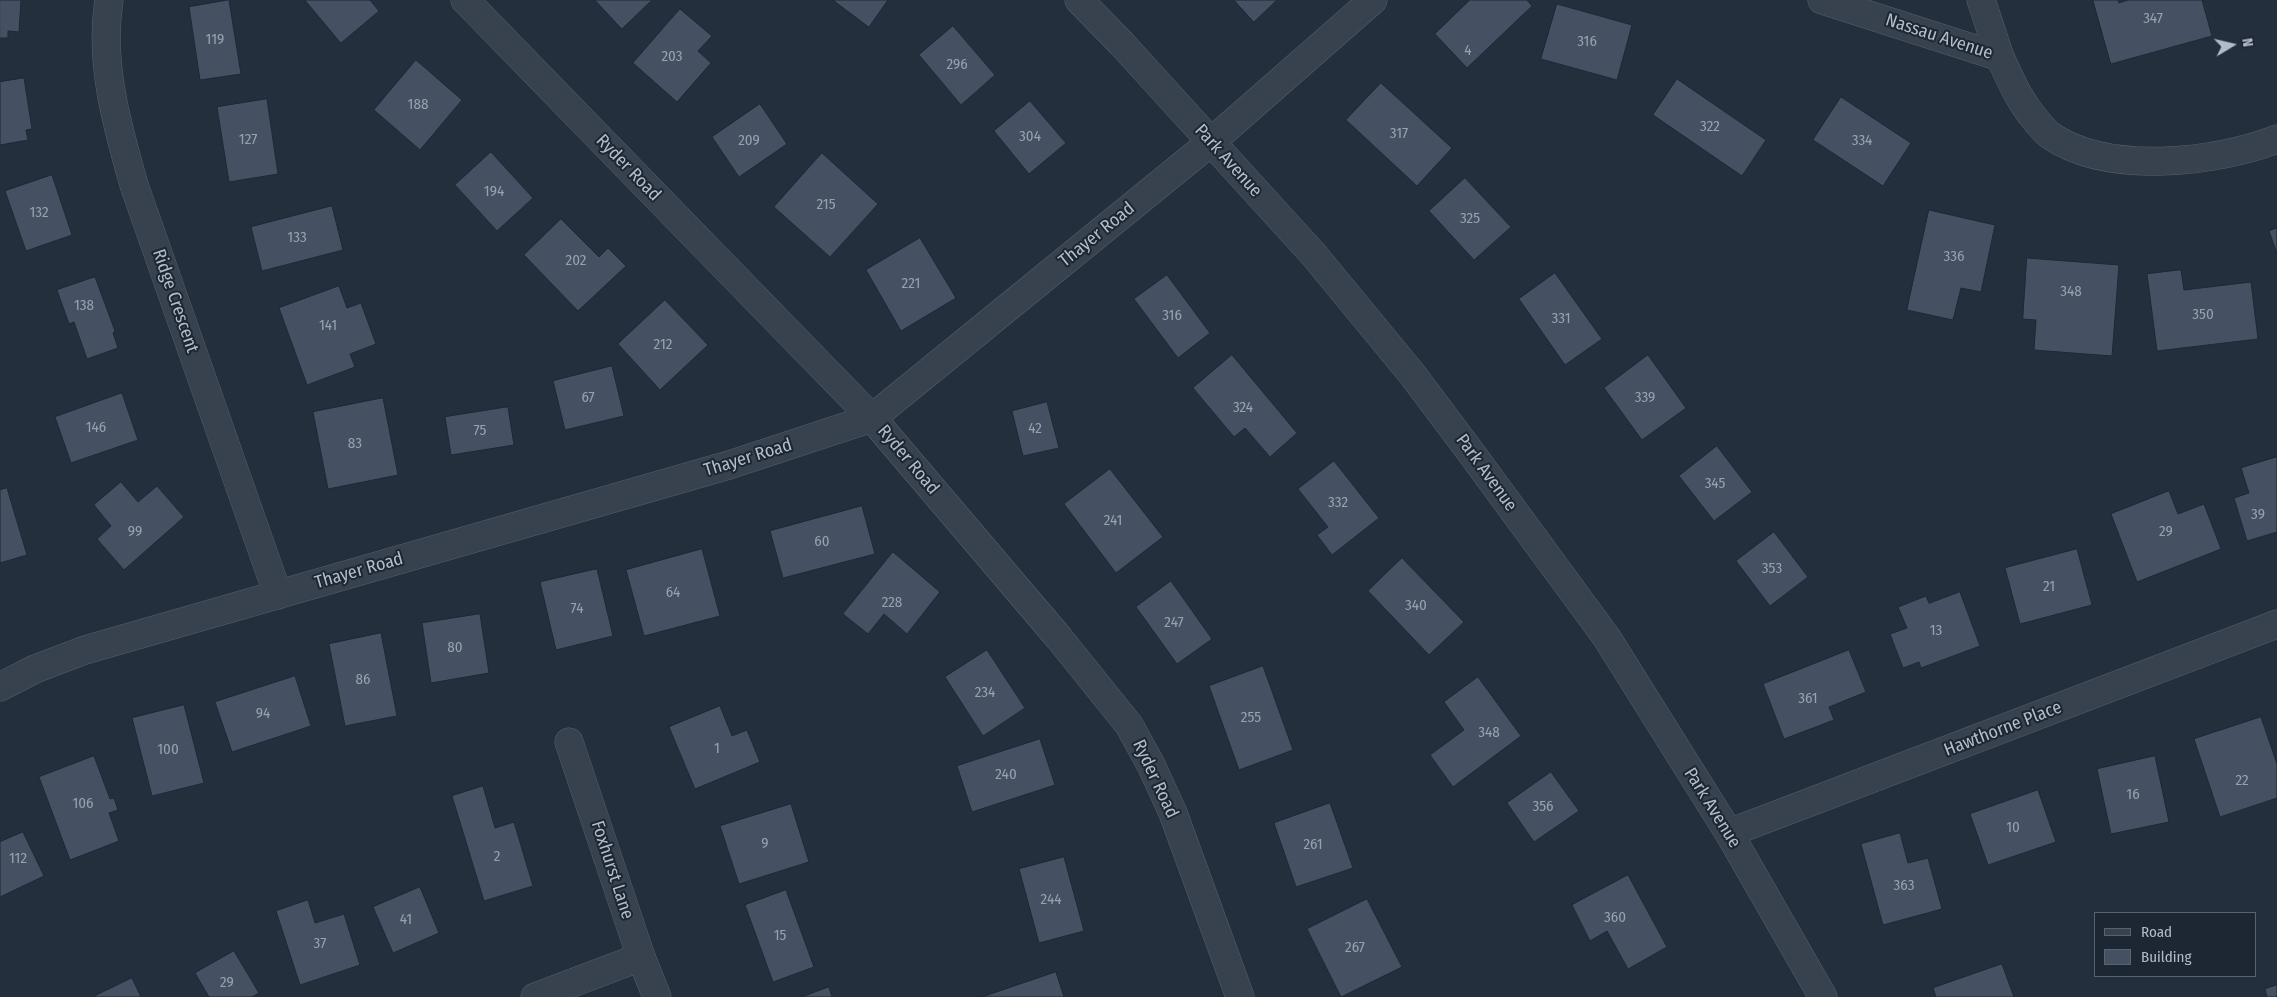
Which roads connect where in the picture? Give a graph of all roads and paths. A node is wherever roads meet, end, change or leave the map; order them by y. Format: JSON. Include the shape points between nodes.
{"nodes":[{"id":1,"x":109,"y":0,"type":"edge"},
{"id":2,"x":465,"y":0,"type":"edge"},
{"id":3,"x":1079,"y":0,"type":"edge"},
{"id":4,"x":1372,"y":0,"type":"edge"},
{"id":5,"x":1822,"y":0,"type":"edge"},
{"id":6,"x":1981,"y":0,"type":"edge"},
{"id":7,"x":2000,"y":57,"type":"junction"},
{"id":8,"x":2277,"y":139,"type":"edge"},
{"id":9,"x":1211,"y":142,"type":"junction"},
{"id":10,"x":872,"y":418,"type":"junction"},
{"id":11,"x":278,"y":594,"type":"junction"},
{"id":12,"x":2277,"y":624,"type":"edge"},
{"id":13,"x":0,"y":687,"type":"edge"},
{"id":14,"x":569,"y":742,"type":"dead end"},
{"id":15,"x":1729,"y":834,"type":"junction"},
{"id":16,"x":641,"y":957,"type":"junction"},
{"id":17,"x":535,"y":997,"type":"edge"},
{"id":18,"x":657,"y":997,"type":"edge"},
{"id":19,"x":1240,"y":997,"type":"edge"},
{"id":20,"x":1823,"y":997,"type":"edge"}],
"edges":[{"from":1,"to":11,"type":"street","name":"Ridge Crescent","via":[[107,68],[134,185]]},
{"from":2,"to":10,"type":"street","name":"Ryder Road"},
{"from":3,"to":9,"type":"street","name":"Park Avenue"},
{"from":4,"to":9,"type":"street","name":"Thayer Road"},
{"from":5,"to":7,"type":"street","name":"Nassau Avenue"},
{"from":6,"to":7,"type":"street"},
{"from":7,"to":8,"type":"street","name":"Nassau Avenue","via":[[2021,103],[2050,136],[2079,150],[2112,158],[2159,162],[2238,151]]},
{"from":9,"to":10,"type":"street","name":"Thayer Road"},
{"from":9,"to":15,"type":"street","name":"Park Avenue","via":[[1314,255],[1412,374],[1472,454],[1607,638]]},
{"from":10,"to":11,"type":"street","name":"Thayer Road","via":[[729,465]]},
{"from":10,"to":19,"type":"street","name":"Ryder Road","via":[[1060,638],[1128,725],[1151,765],[1172,813]]},
{"from":11,"to":13,"type":"street","name":"Thayer Road","via":[[85,650]]},
{"from":12,"to":15,"type":"street","name":"Hawthorne Place"},
{"from":14,"to":16,"type":"street","name":"Foxhurst Lane"},
{"from":15,"to":20,"type":"street","name":"Park Avenue"},
{"from":16,"to":17,"type":"street"},
{"from":16,"to":18,"type":"street","name":"Foxhurst Lane"}]}
